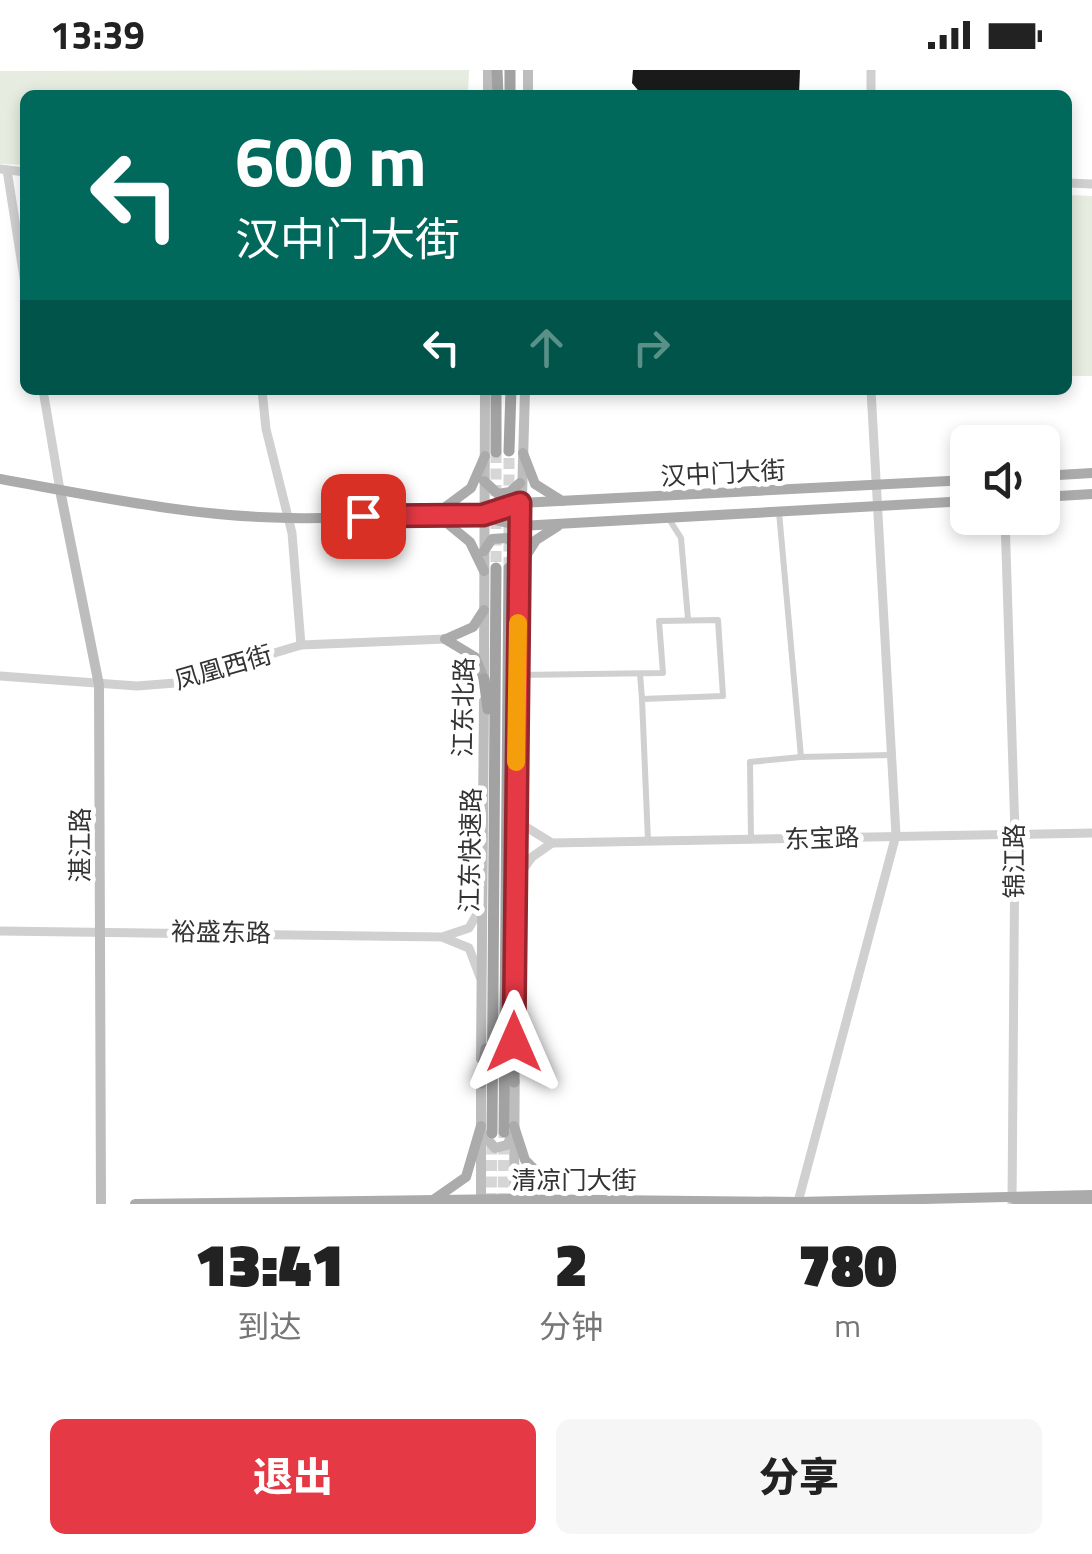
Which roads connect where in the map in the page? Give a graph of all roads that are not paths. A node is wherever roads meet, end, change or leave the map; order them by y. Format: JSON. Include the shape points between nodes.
{"nodes":[{"id":1,"x":4,"y":170,"type":"edge"},
{"id":2,"x":20,"y":257,"type":"edge"},
{"id":3,"x":45,"y":395,"type":"edge"},
{"id":4,"x":263,"y":395,"type":"edge"},
{"id":5,"x":485,"y":395,"type":"edge"},
{"id":6,"x":496,"y":395,"type":"edge"},
{"id":7,"x":511,"y":395,"type":"edge"},
{"id":8,"x":525,"y":395,"type":"edge"},
{"id":9,"x":871,"y":395,"type":"edge"},
{"id":10,"x":510,"y":451,"type":"tunnel mouth"},
{"id":11,"x":490,"y":453,"type":"junction"},
{"id":12,"x":524,"y":453,"type":"junction"},
{"id":13,"x":1092,"y":473,"type":"edge"},
{"id":14,"x":1060,"y":475,"type":"edge"},
{"id":15,"x":0,"y":479,"type":"edge"},
{"id":16,"x":484,"y":481,"type":"junction"},
{"id":17,"x":950,"y":481,"type":"edge"},
{"id":18,"x":520,"y":483,"type":"junction"},
{"id":19,"x":875,"y":485,"type":"junction"},
{"id":20,"x":60,"y":490,"type":"junction"},
{"id":21,"x":1092,"y":494,"type":"edge"},
{"id":22,"x":1060,"y":496,"type":"edge"},
{"id":23,"x":568,"y":501,"type":"junction"},
{"id":24,"x":520,"y":503,"type":"junction"},
{"id":25,"x":950,"y":503,"type":"edge"},
{"id":26,"x":876,"y":507,"type":"junction"},
{"id":27,"x":779,"y":512,"type":"junction"},
{"id":28,"x":436,"y":514,"type":"junction"},
{"id":29,"x":483,"y":515,"type":"junction"},
{"id":30,"x":290,"y":518,"type":"junction"},
{"id":31,"x":668,"y":518,"type":"junction"},
{"id":32,"x":568,"y":524,"type":"junction"},
{"id":33,"x":520,"y":526,"type":"junction"},
{"id":34,"x":1006,"y":535,"type":"edge"},
{"id":35,"x":520,"y":550,"type":"junction"},
{"id":36,"x":484,"y":551,"type":"junction"},
{"id":37,"x":502,"y":568,"type":"junction"},
{"id":38,"x":484,"y":610,"type":"junction"},
{"id":39,"x":688,"y":620,"type":"junction"},
{"id":40,"x":445,"y":640,"type":"junction"},
{"id":41,"x":300,"y":645,"type":"junction"},
{"id":42,"x":640,"y":674,"type":"junction"},
{"id":43,"x":516,"y":675,"type":"junction"},
{"id":44,"x":0,"y":676,"type":"edge"},
{"id":45,"x":484,"y":679,"type":"junction"},
{"id":46,"x":99,"y":685,"type":"junction"},
{"id":47,"x":642,"y":699,"type":"junction"},
{"id":48,"x":500,"y":743,"type":"junction"},
{"id":49,"x":890,"y":755,"type":"junction"},
{"id":50,"x":801,"y":758,"type":"junction"},
{"id":51,"x":516,"y":812,"type":"junction"},
{"id":52,"x":1015,"y":833,"type":"junction"},
{"id":53,"x":1092,"y":833,"type":"edge"},
{"id":54,"x":896,"y":836,"type":"junction"},
{"id":55,"x":751,"y":840,"type":"junction"},
{"id":56,"x":648,"y":841,"type":"junction"},
{"id":57,"x":552,"y":843,"type":"junction"},
{"id":58,"x":514,"y":884,"type":"junction"},
{"id":59,"x":481,"y":906,"type":"junction"},
{"id":60,"x":0,"y":930,"type":"edge"},
{"id":61,"x":100,"y":931,"type":"junction"},
{"id":62,"x":442,"y":937,"type":"junction"},
{"id":63,"x":481,"y":981,"type":"junction"},
{"id":64,"x":498,"y":1010,"type":"junction"},
{"id":65,"x":514,"y":1082,"type":"junction"},
{"id":66,"x":481,"y":1083,"type":"junction"},
{"id":67,"x":498,"y":1130,"type":"junction"},
{"id":68,"x":1092,"y":1194,"type":"edge"},
{"id":69,"x":1012,"y":1201,"type":"edge"},
{"id":70,"x":436,"y":1202,"type":"edge"},
{"id":71,"x":481,"y":1202,"type":"edge"},
{"id":72,"x":514,"y":1202,"type":"edge"},
{"id":73,"x":553,"y":1202,"type":"edge"},
{"id":74,"x":798,"y":1202,"type":"edge"},
{"id":75,"x":1092,"y":1203,"type":"edge"},
{"id":76,"x":101,"y":1204,"type":"edge"},
{"id":77,"x":135,"y":1204,"type":"edge"}],
"edges":[{"from":1,"to":2,"type":"street"},
{"from":3,"to":20,"type":"street"},
{"from":4,"to":30,"type":"street"},
{"from":5,"to":11,"type":"main road","name":"江东北路"},
{"from":6,"to":11,"type":"highway"},
{"from":7,"to":10,"type":"highway"},
{"from":8,"to":12,"type":"main road","name":"江东北路"},
{"from":9,"to":19,"type":"street"},
{"from":11,"to":16,"type":"main road","name":"江东北路"},
{"from":11,"to":28,"type":"main road","via":[[471,488]]},
{"from":12,"to":18,"type":"main road","name":"江东北路"},
{"from":12,"to":23,"type":"main road","via":[[536,484]]},
{"from":13,"to":14,"type":"main road"},
{"from":15,"to":20,"type":"main road","name":"汉中门大街"},
{"from":16,"to":18,"type":"main road","via":[[498,494]]},
{"from":16,"to":29,"type":"main road","name":"江东北路"},
{"from":17,"to":19,"type":"main road","name":"汉中门大街"},
{"from":18,"to":24,"type":"main road","name":"江东北路"},
{"from":19,"to":23,"type":"main road","name":"汉中门大街"},
{"from":19,"to":26,"type":"street"},
{"from":20,"to":30,"type":"main road","name":"汉中门大街"},
{"from":20,"to":46,"type":"main road","name":"湛江路"},
{"from":21,"to":22,"type":"main road"},
{"from":23,"to":24,"type":"main road","name":"汉中门大街"},
{"from":23,"to":32,"type":"main road"},
{"from":24,"to":29,"type":"main road","name":"汉中门大街"},
{"from":24,"to":33,"type":"main road","name":"江东北路"},
{"from":25,"to":26,"type":"main road","name":"汉中门大街"},
{"from":26,"to":27,"type":"main road","name":"汉中门大街"},
{"from":26,"to":49,"type":"street"},
{"from":27,"to":31,"type":"main road","name":"汉中门大街"},
{"from":27,"to":50,"type":"street"},
{"from":28,"to":29,"type":"main road","name":"汉中门大街"},
{"from":28,"to":30,"type":"main road","name":"汉中门大街"},
{"from":28,"to":37,"type":"main road"},
{"from":29,"to":33,"type":"main road","name":"汉中门大街"},
{"from":29,"to":36,"type":"main road","name":"江东北路"},
{"from":30,"to":41,"type":"street"},
{"from":31,"to":32,"type":"main road","name":"汉中门大街"},
{"from":31,"to":39,"type":"street","via":[[681,538]]},
{"from":32,"to":33,"type":"main road","name":"汉中门大街"},
{"from":32,"to":37,"type":"main road"},
{"from":33,"to":35,"type":"main road","name":"江东北路"},
{"from":34,"to":52,"type":"street","name":"锦江路"},
{"from":35,"to":36,"type":"main road","via":[[513,540],[498,538]]},
{"from":35,"to":37,"type":"main road","name":"江东北路"},
{"from":36,"to":37,"type":"main road","name":"江东北路"},
{"from":37,"to":38,"type":"main road","name":"江东北路"},
{"from":37,"to":43,"type":"main road","name":"江东北路"},
{"from":37,"to":48,"type":"highway","name":"江东快速路"},
{"from":38,"to":40,"type":"main road","via":[[473,627]]},
{"from":38,"to":45,"type":"main road","name":"江东北路"},
{"from":39,"to":42,"type":"street","via":[[660,621],[663,673]]},
{"from":39,"to":47,"type":"street","via":[[718,620],[722,696]]},
{"from":40,"to":41,"type":"street","name":"凤凰西街"},
{"from":40,"to":45,"type":"main road","via":[[475,657]]},
{"from":41,"to":46,"type":"street","name":"凤凰西街","via":[[175,683]]},
{"from":42,"to":43,"type":"street"},
{"from":42,"to":47,"type":"street"},
{"from":43,"to":48,"type":"highway"},
{"from":43,"to":51,"type":"main road","name":"江东北路"},
{"from":44,"to":46,"type":"street","name":"凤凰西街"},
{"from":45,"to":48,"type":"highway"},
{"from":45,"to":59,"type":"main road","name":"江东北路"},
{"from":46,"to":61,"type":"main road","name":"湛江路"},
{"from":47,"to":56,"type":"street"},
{"from":48,"to":64,"type":"highway","name":"江东快速路"},
{"from":49,"to":50,"type":"street"},
{"from":49,"to":54,"type":"street"},
{"from":50,"to":55,"type":"street","via":[[750,762]]},
{"from":51,"to":57,"type":"street","via":[[522,825]]},
{"from":51,"to":58,"type":"main road","name":"江东北路"},
{"from":52,"to":53,"type":"street","name":"东宝路"},
{"from":52,"to":54,"type":"street","name":"东宝路"},
{"from":52,"to":69,"type":"street","name":"锦江路"},
{"from":54,"to":55,"type":"street","name":"东宝路"},
{"from":54,"to":74,"type":"street"},
{"from":55,"to":56,"type":"street","name":"东宝路"},
{"from":56,"to":57,"type":"street","name":"东宝路"},
{"from":57,"to":58,"type":"street","via":[[532,857]]},
{"from":58,"to":65,"type":"main road","name":"江东北路"},
{"from":59,"to":62,"type":"street","via":[[469,928]]},
{"from":59,"to":63,"type":"main road","name":"江东北路"},
{"from":60,"to":61,"type":"street","name":"裕盛东路"},
{"from":61,"to":62,"type":"street","name":"裕盛东路"},
{"from":61,"to":76,"type":"main road","name":"湛江路"},
{"from":62,"to":63,"type":"street","via":[[469,948]]},
{"from":63,"to":66,"type":"main road","name":"江东北路"},
{"from":64,"to":65,"type":"highway"},
{"from":64,"to":66,"type":"highway"},
{"from":64,"to":67,"type":"highway","name":"江东快速路"},
{"from":65,"to":67,"type":"main road","name":"江东北路"},
{"from":66,"to":67,"type":"main road","name":"江东北路"},
{"from":67,"to":70,"type":"main road","via":[[466,1176]]},
{"from":67,"to":71,"type":"main road","name":"江东北路"},
{"from":67,"to":72,"type":"main road","name":"江东北路"},
{"from":67,"to":73,"type":"main road","via":[[542,1178]]},
{"from":68,"to":69,"type":"main road","name":"清凉门大街"},
{"from":69,"to":74,"type":"main road","name":"清凉门大街"},
{"from":69,"to":75,"type":"main road","name":"清凉门大街"},
{"from":70,"to":71,"type":"main road","name":"清凉门大街"},
{"from":70,"to":77,"type":"main road","name":"清凉门大街"},
{"from":71,"to":72,"type":"main road","name":"清凉门大街"},
{"from":72,"to":73,"type":"main road","name":"清凉门大街"},
{"from":73,"to":74,"type":"main road","name":"清凉门大街"}]}
